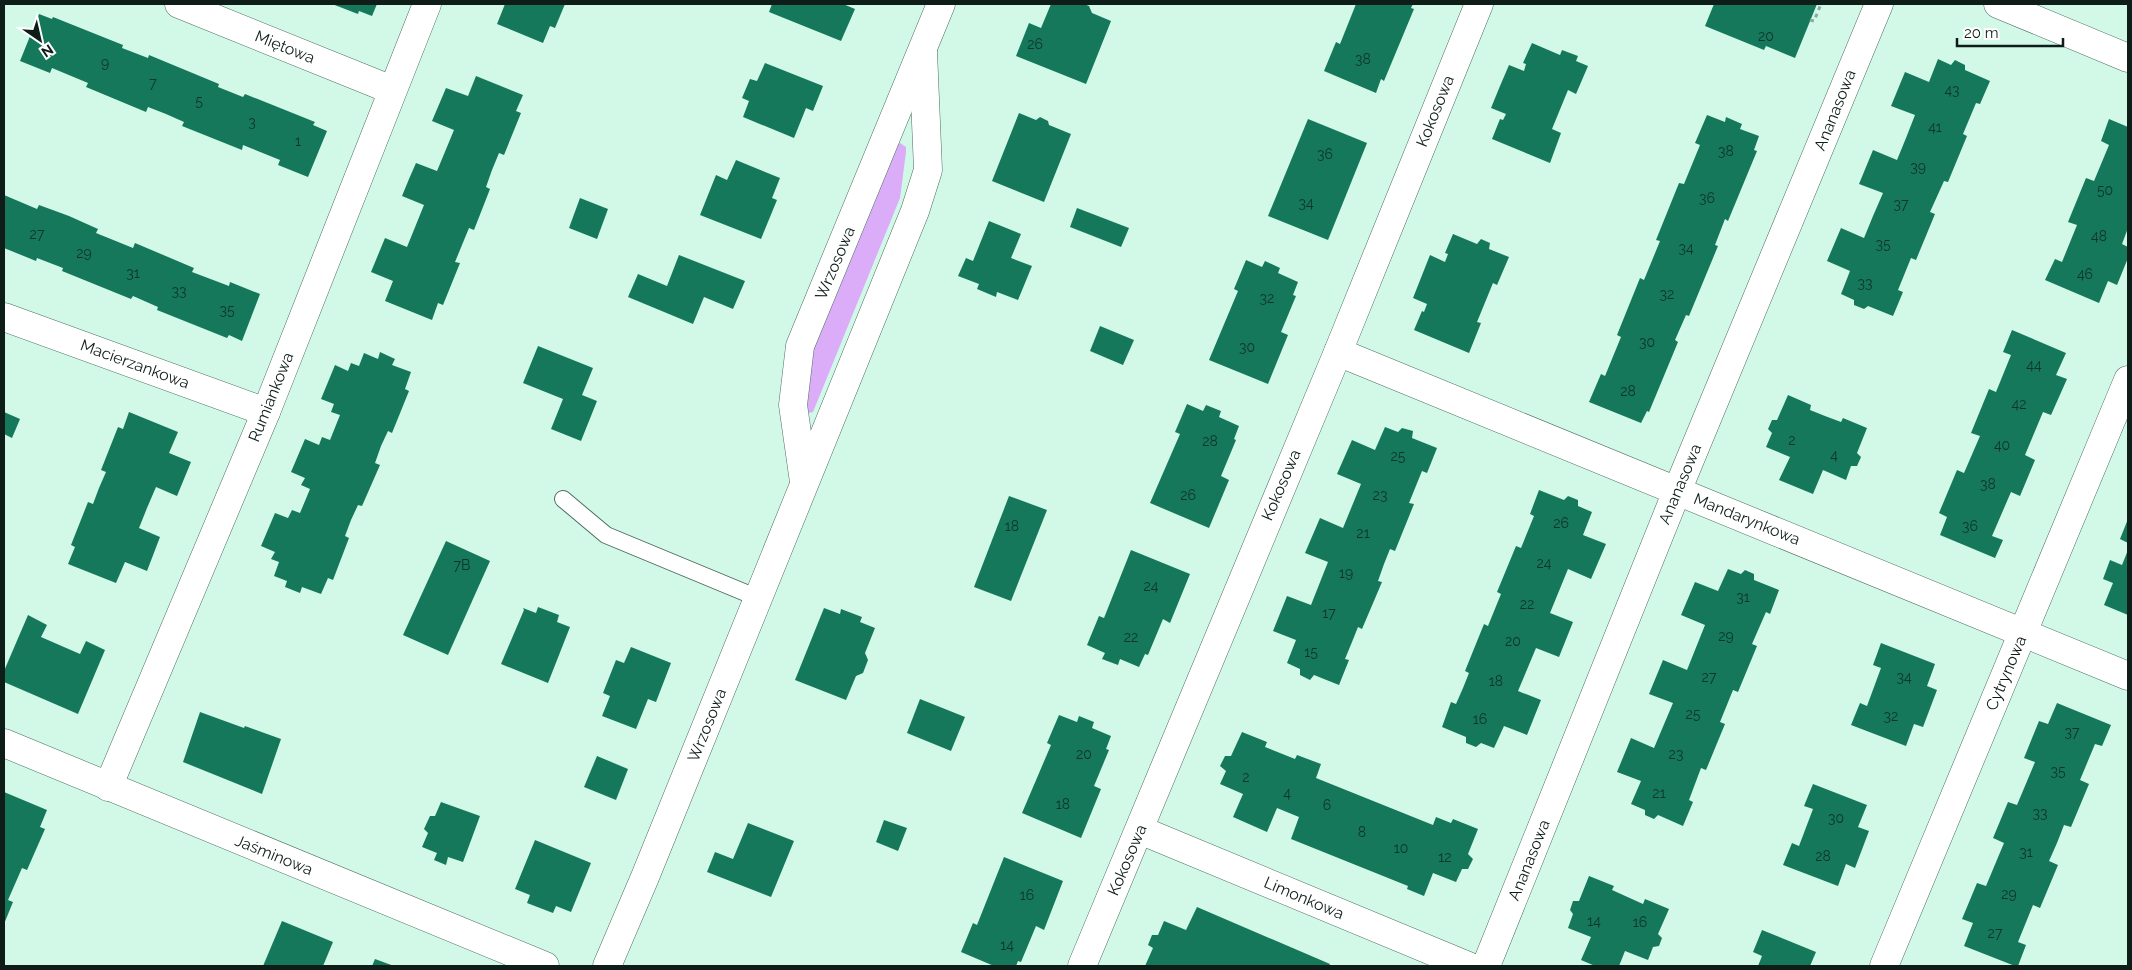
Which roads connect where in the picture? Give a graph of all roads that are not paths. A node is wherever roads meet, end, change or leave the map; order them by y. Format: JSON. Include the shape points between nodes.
{"nodes":[{"id":1,"x":179,"y":4,"type":"edge"},
{"id":2,"x":427,"y":4,"type":"edge"},
{"id":3,"x":941,"y":4,"type":"edge"},
{"id":4,"x":1479,"y":4,"type":"edge"},
{"id":5,"x":1879,"y":4,"type":"edge"},
{"id":6,"x":1998,"y":4,"type":"edge"},
{"id":7,"x":923,"y":51,"type":"junction"},
{"id":8,"x":2128,"y":58,"type":"edge"},
{"id":9,"x":392,"y":90,"type":"junction"},
{"id":10,"x":4,"y":317,"type":"edge"},
{"id":11,"x":1338,"y":352,"type":"junction"},
{"id":12,"x":2128,"y":380,"type":"edge"},
{"id":13,"x":266,"y":412,"type":"junction"},
{"id":14,"x":804,"y":484,"type":"junction"},
{"id":15,"x":1677,"y":491,"type":"junction"},
{"id":16,"x":563,"y":498,"type":"dead end"},
{"id":17,"x":758,"y":598,"type":"junction"},
{"id":18,"x":2023,"y":632,"type":"junction"},
{"id":19,"x":2128,"y":676,"type":"edge"},
{"id":20,"x":4,"y":743,"type":"edge"},
{"id":21,"x":108,"y":787,"type":"junction"},
{"id":22,"x":1140,"y":830,"type":"junction"},
{"id":23,"x":545,"y":966,"type":"edge"},
{"id":24,"x":607,"y":966,"type":"edge"},
{"id":25,"x":1082,"y":966,"type":"edge"},
{"id":26,"x":1468,"y":966,"type":"edge"},
{"id":27,"x":1486,"y":966,"type":"edge"},
{"id":28,"x":1884,"y":966,"type":"edge"}],
"edges":[{"from":1,"to":9,"type":"street","name":"Miętowa"},
{"from":2,"to":9,"type":"street","name":"Rumiankowa"},
{"from":3,"to":7,"type":"street","name":"Wrzosowa"},
{"from":4,"to":11,"type":"street","name":"Kokosowa"},
{"from":5,"to":15,"type":"street","name":"Ananasowa"},
{"from":6,"to":8,"type":"street"},
{"from":7,"to":14,"type":"street","name":"Wrzosowa","via":[[928,170],[915,211]]},
{"from":7,"to":14,"type":"street","name":"Wrzosowa","via":[[800,346],[793,405]]},
{"from":9,"to":13,"type":"street","name":"Rumiankowa"},
{"from":10,"to":13,"type":"street","name":"Macierzankowa"},
{"from":11,"to":15,"type":"street","name":"Mandarynkowa"},
{"from":11,"to":22,"type":"street","name":"Kokosowa"},
{"from":12,"to":18,"type":"street","name":"Cytrynowa"},
{"from":13,"to":21,"type":"street","name":"Rumiankowa"},
{"from":14,"to":17,"type":"street","name":"Wrzosowa"},
{"from":15,"to":18,"type":"street","name":"Mandarynkowa"},
{"from":15,"to":27,"type":"street","name":"Ananasowa"},
{"from":16,"to":17,"type":"lane","via":[[606,535]]},
{"from":17,"to":24,"type":"street","name":"Wrzosowa"},
{"from":18,"to":19,"type":"street","name":"Mandarynkowa"},
{"from":18,"to":28,"type":"street","name":"Cytrynowa"},
{"from":20,"to":21,"type":"street","name":"Jaśminowa"},
{"from":21,"to":23,"type":"street","name":"Jaśminowa"},
{"from":22,"to":25,"type":"street","name":"Kokosowa"},
{"from":22,"to":26,"type":"street","name":"Limonkowa"}]}
